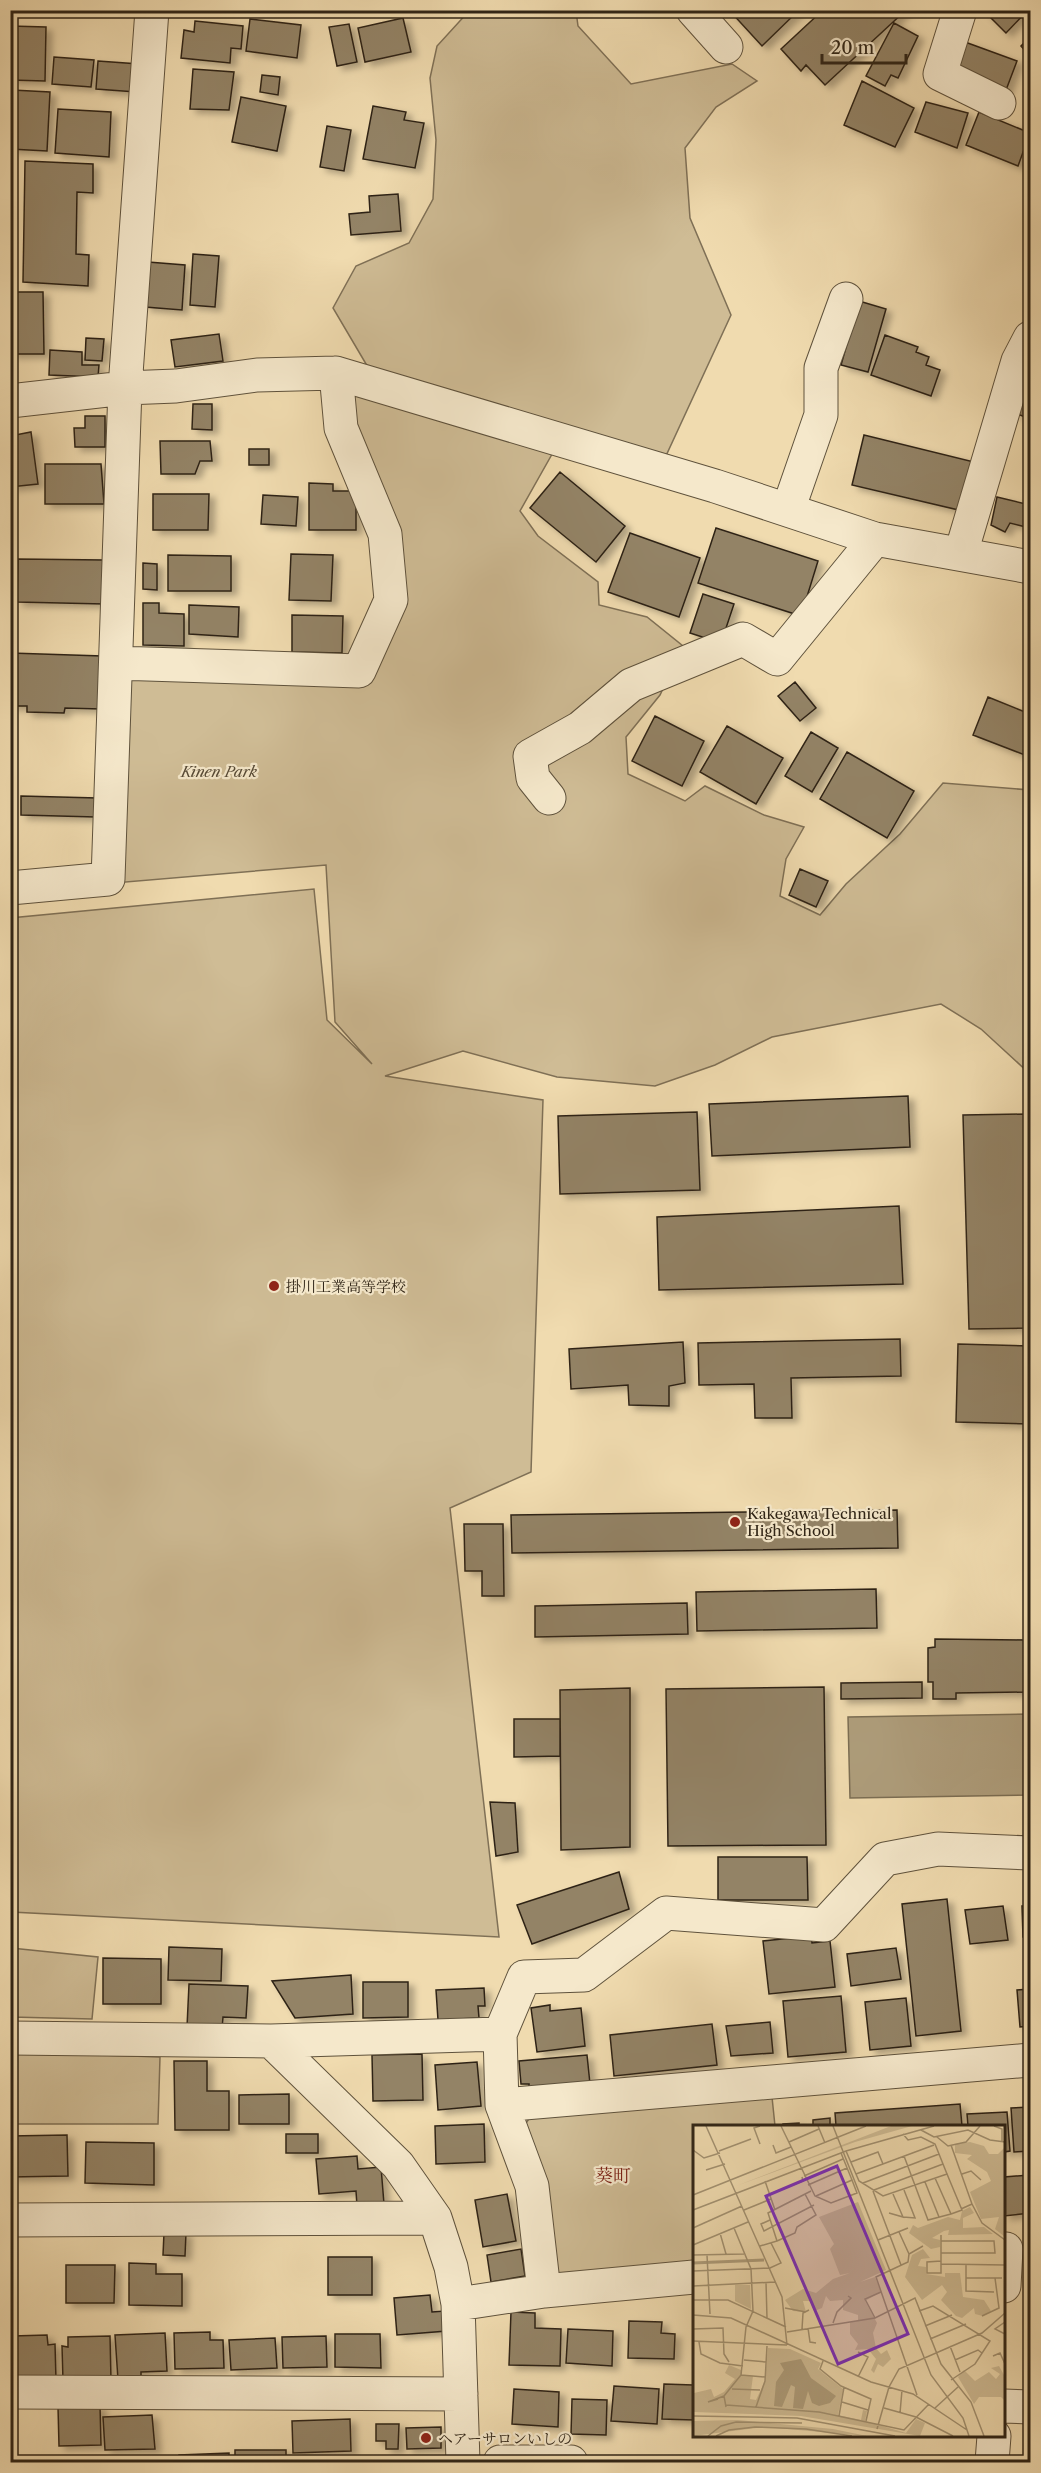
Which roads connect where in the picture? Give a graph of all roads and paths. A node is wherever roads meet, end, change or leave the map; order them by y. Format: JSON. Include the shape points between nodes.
{"nodes":[{"id":1,"x":152,"y":10,"type":"edge"},
{"id":2,"x":693,"y":10,"type":"edge"},
{"id":3,"x":960,"y":10,"type":"edge"},
{"id":4,"x":726,"y":47,"type":"dead end"},
{"id":5,"x":999,"y":103,"type":"dead end"},
{"id":6,"x":846,"y":299,"type":"dead end"},
{"id":7,"x":1030,"y":338,"type":"edge"},
{"id":8,"x":336,"y":373,"type":"junction"},
{"id":9,"x":125,"y":388,"type":"junction"},
{"id":10,"x":10,"y":401,"type":"edge"},
{"id":11,"x":789,"y":510,"type":"junction"},
{"id":12,"x":875,"y":539,"type":"junction"},
{"id":13,"x":961,"y":554,"type":"junction"},
{"id":14,"x":1030,"y":567,"type":"edge"},
{"id":15,"x":116,"y":663,"type":"junction"},
{"id":16,"x":549,"y":798,"type":"dead end"},
{"id":17,"x":10,"y":888,"type":"edge"},
{"id":18,"x":1030,"y":1853,"type":"edge"},
{"id":19,"x":500,"y":2034,"type":"junction"},
{"id":20,"x":10,"y":2038,"type":"edge"},
{"id":21,"x":271,"y":2041,"type":"junction"},
{"id":22,"x":1030,"y":2060,"type":"edge"},
{"id":23,"x":502,"y":2105,"type":"junction"},
{"id":24,"x":435,"y":2218,"type":"junction"},
{"id":25,"x":10,"y":2220,"type":"edge"},
{"id":26,"x":1013,"y":2249,"type":"edge"},
{"id":27,"x":693,"y":2277,"type":"edge"},
{"id":28,"x":1005,"y":2282,"type":"edge"},
{"id":29,"x":544,"y":2291,"type":"junction"},
{"id":30,"x":459,"y":2304,"type":"junction"},
{"id":31,"x":10,"y":2392,"type":"edge"},
{"id":32,"x":461,"y":2394,"type":"junction"},
{"id":33,"x":1005,"y":2406,"type":"edge"},
{"id":34,"x":1030,"y":2407,"type":"edge"},
{"id":35,"x":994,"y":2437,"type":"edge"},
{"id":36,"x":463,"y":2463,"type":"edge"},
{"id":37,"x":500,"y":2463,"type":"edge"},
{"id":38,"x":571,"y":2463,"type":"edge"},
{"id":39,"x":992,"y":2463,"type":"edge"}],
"edges":[{"from":1,"to":9,"type":"street"},
{"from":2,"to":4,"type":"street"},
{"from":3,"to":5,"type":"street","via":[[940,74]]},
{"from":6,"to":11,"type":"street","via":[[821,368],[821,415]]},
{"from":7,"to":13,"type":"street","via":[[1018,361]]},
{"from":8,"to":9,"type":"street","via":[[257,375],[176,386]]},
{"from":8,"to":11,"type":"street"},
{"from":8,"to":15,"type":"street","via":[[341,428],[385,534],[391,600],[359,670]]},
{"from":9,"to":10,"type":"street"},
{"from":9,"to":15,"type":"street"},
{"from":11,"to":12,"type":"street"},
{"from":12,"to":13,"type":"street"},
{"from":12,"to":16,"type":"street","via":[[777,659],[742,639],[631,685],[580,728],[530,756],[532,778]]},
{"from":13,"to":14,"type":"street"},
{"from":15,"to":17,"type":"street","via":[[108,879]]},
{"from":18,"to":19,"type":"street","via":[[938,1849],[885,1859],[824,1925],[666,1913],[584,1975],[524,1977]]},
{"from":19,"to":21,"type":"street"},
{"from":19,"to":23,"type":"street"},
{"from":20,"to":21,"type":"street"},
{"from":21,"to":24,"type":"street","via":[[398,2165]]},
{"from":22,"to":23,"type":"street"},
{"from":23,"to":29,"type":"street","via":[[532,2186]]},
{"from":24,"to":25,"type":"street"},
{"from":24,"to":30,"type":"street"},
{"from":26,"to":28,"type":"street"},
{"from":27,"to":29,"type":"street"},
{"from":29,"to":30,"type":"street"},
{"from":30,"to":32,"type":"street"},
{"from":31,"to":32,"type":"street"},
{"from":32,"to":36,"type":"street"},
{"from":33,"to":34,"type":"street"},
{"from":35,"to":39,"type":"street"},
{"from":37,"to":38,"type":"street"}]}
